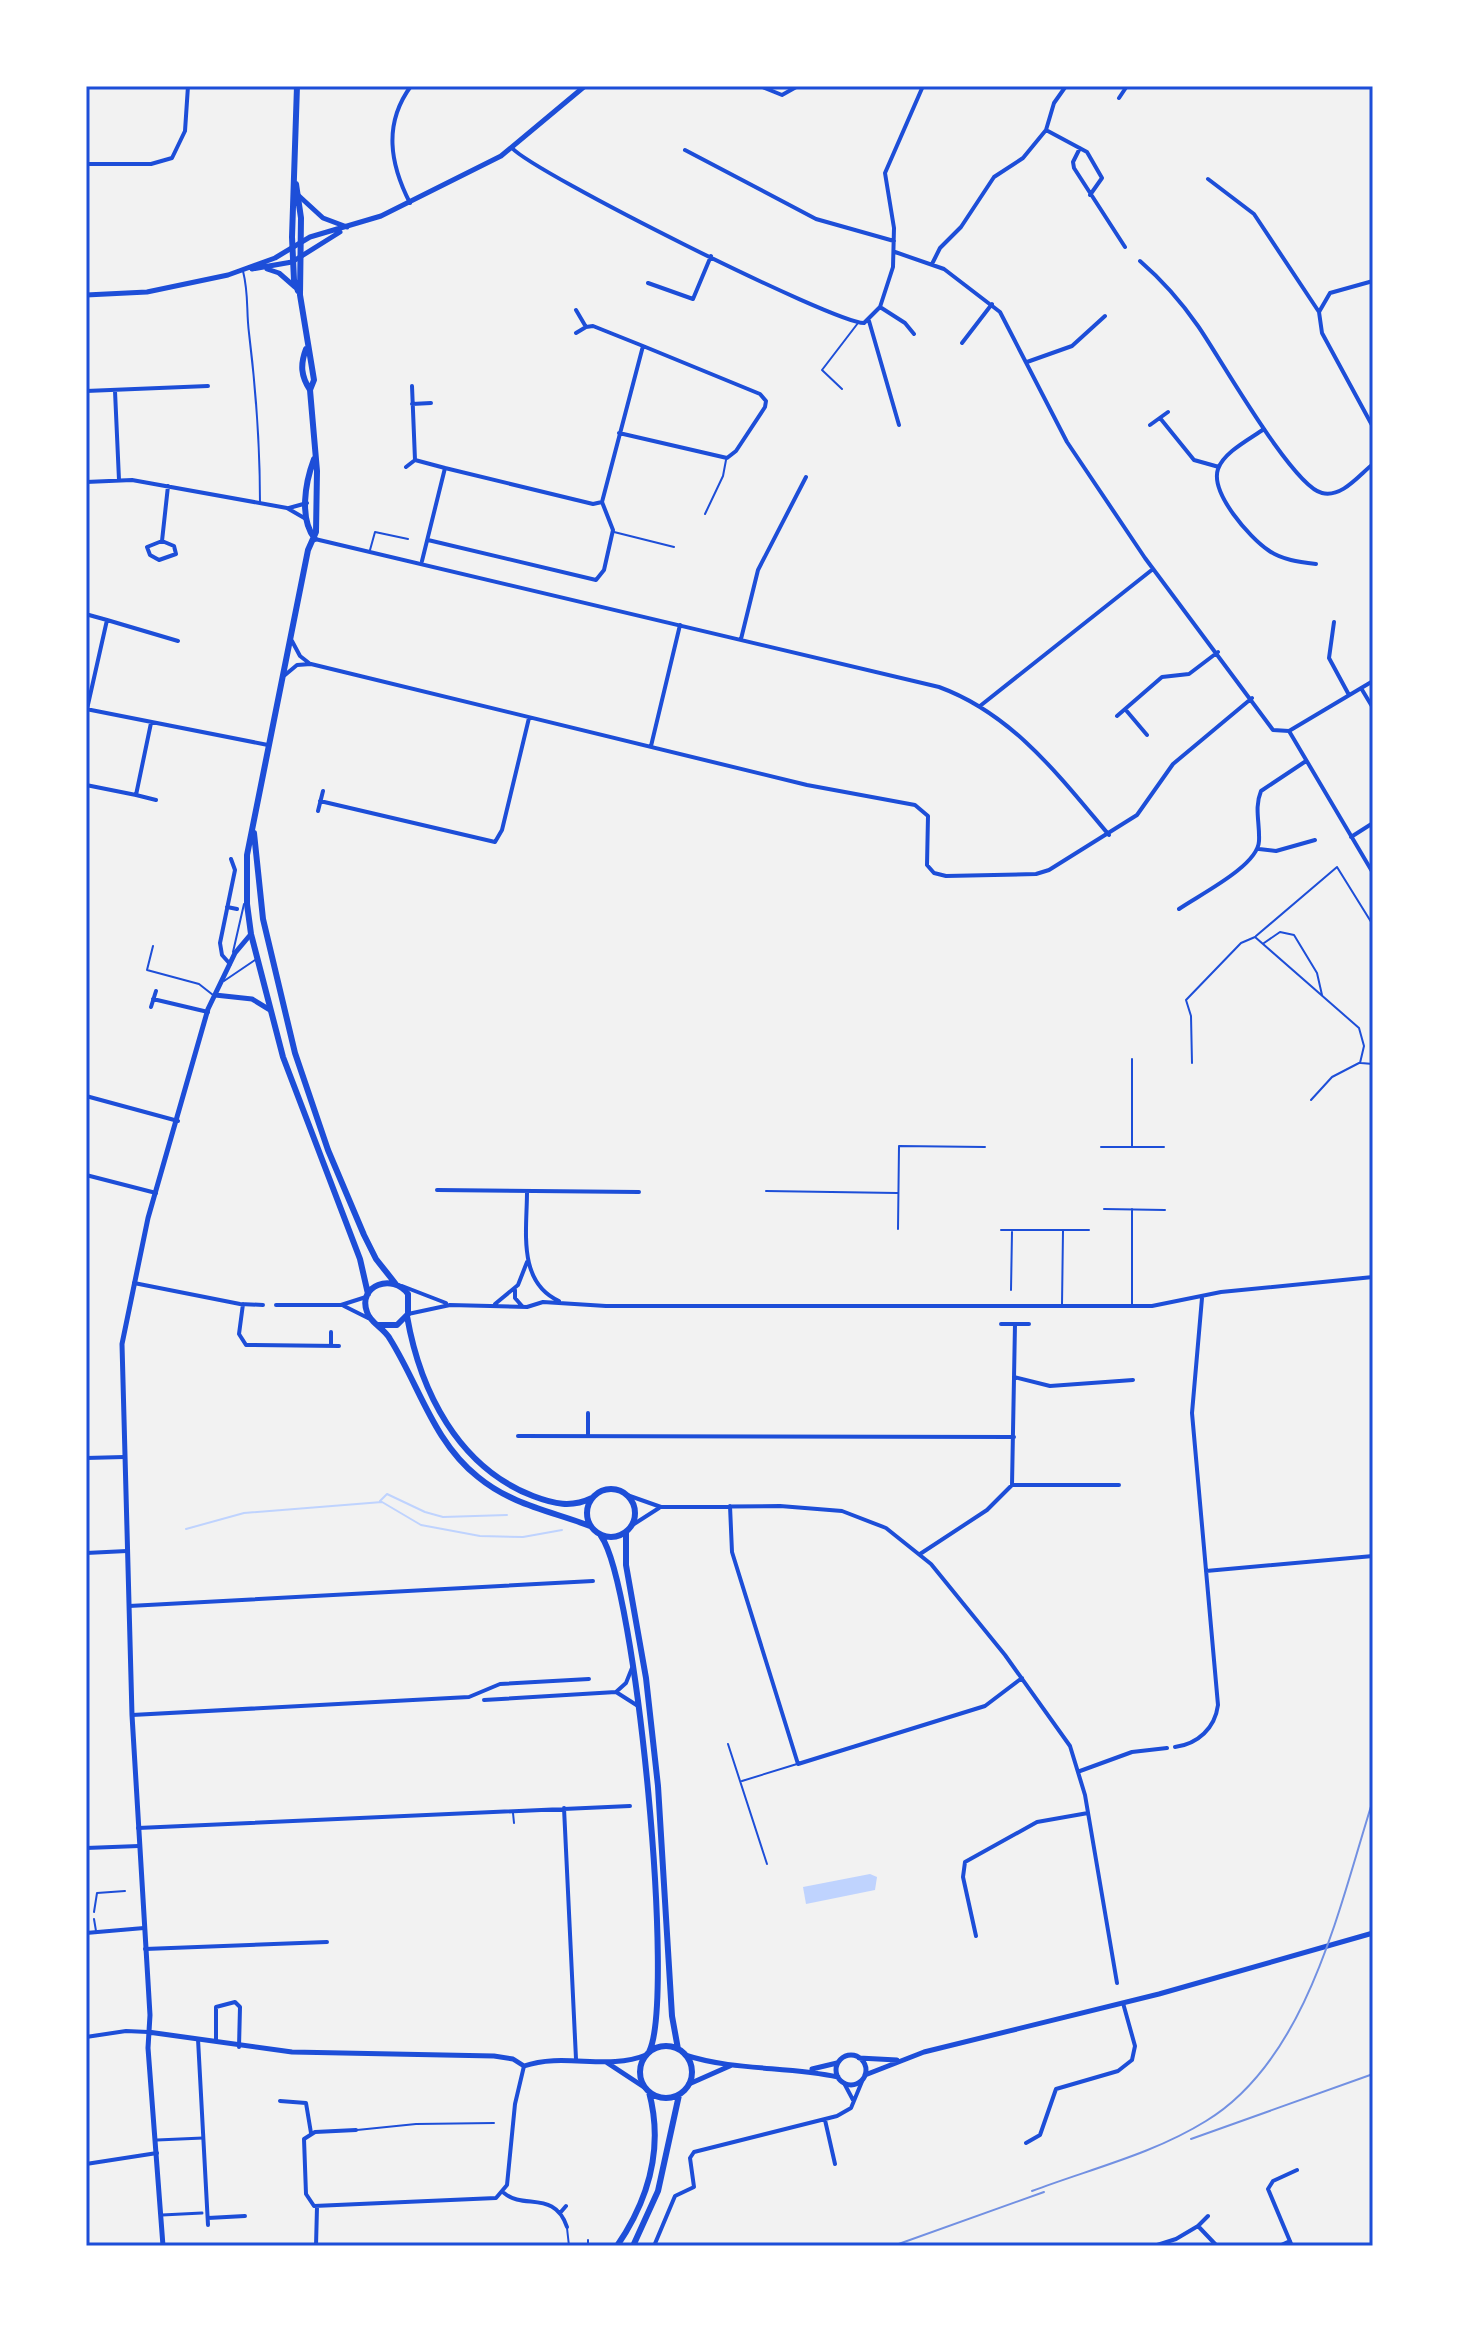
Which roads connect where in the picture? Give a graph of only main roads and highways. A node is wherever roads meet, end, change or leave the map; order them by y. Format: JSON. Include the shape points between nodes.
{"nodes":[{"id":1,"x":297,"y":86,"type":"edge"},
{"id":2,"x":296,"y":184,"type":"junction"},
{"id":3,"x":299,"y":292,"type":"junction"},
{"id":4,"x":314,"y":459,"type":"junction"},
{"id":5,"x":315,"y":539,"type":"junction"},
{"id":6,"x":254,"y":833,"type":"junction"},
{"id":7,"x":264,"y":957,"type":"junction"},
{"id":8,"x":398,"y":1284,"type":"junction"},
{"id":9,"x":367,"y":1295,"type":"junction"},
{"id":10,"x":408,"y":1315,"type":"junction"},
{"id":11,"x":376,"y":1324,"type":"junction"},
{"id":12,"x":592,"y":1498,"type":"junction"},
{"id":13,"x":590,"y":1526,"type":"junction"},
{"id":14,"x":628,"y":1529,"type":"junction"},
{"id":15,"x":601,"y":1536,"type":"junction"},
{"id":16,"x":678,"y":2049,"type":"junction"},
{"id":17,"x":648,"y":2053,"type":"junction"},
{"id":18,"x":646,"y":2090,"type":"junction"},
{"id":19,"x":679,"y":2095,"type":"junction"},
{"id":20,"x":617,"y":2246,"type":"edge"},
{"id":21,"x":633,"y":2246,"type":"edge"}],
"edges":[{"from":1,"to":2,"type":"main road"},
{"from":2,"to":3,"type":"main road"},
{"from":2,"to":3,"type":"main road","via":[[292,262]]},
{"from":3,"to":4,"type":"main road","via":[[306,349],[301,362],[310,390]]},
{"from":4,"to":5,"type":"main road"},
{"from":4,"to":5,"type":"main road","via":[[306,519]]},
{"from":5,"to":6,"type":"main road","via":[[308,550]]},
{"from":6,"to":7,"type":"main road"},
{"from":6,"to":7,"type":"main road","via":[[246,892],[251,934]]},
{"from":7,"to":8,"type":"main road","via":[[328,1150],[371,1250]]},
{"from":7,"to":9,"type":"main road","via":[[270,1010],[313,1143],[360,1259]]},
{"from":8,"to":9,"type":"main road","via":[[383,1282]]},
{"from":8,"to":10,"type":"main road","via":[[410,1300]]},
{"from":9,"to":11,"type":"main road","via":[[365,1308]]},
{"from":10,"to":11,"type":"main road","via":[[397,1325]]},
{"from":10,"to":12,"type":"main road","via":[[416,1354],[438,1410],[473,1457],[537,1498],[564,1505]]},
{"from":11,"to":13,"type":"main road","via":[[392,1342],[435,1428],[466,1467],[514,1500]]},
{"from":12,"to":13,"type":"main road","via":[[586,1513]]},
{"from":12,"to":14,"type":"main road","via":[[609,1489],[627,1495],[635,1510]]},
{"from":13,"to":15,"type":"main road"},
{"from":14,"to":15,"type":"main road","via":[[615,1537]]},
{"from":14,"to":16,"type":"main road","via":[[626,1565],[654,1745]]},
{"from":15,"to":17,"type":"main road","via":[[616,1576],[632,1667],[654,1872],[657,1993]]},
{"from":16,"to":17,"type":"main road","via":[[661,2047]]},
{"from":16,"to":19,"type":"main road","via":[[692,2068],[689,2084]]},
{"from":17,"to":18,"type":"main road","via":[[640,2072]]},
{"from":18,"to":19,"type":"main road","via":[[662,2098]]},
{"from":18,"to":20,"type":"main road","via":[[657,2130],[655,2160],[643,2198]]},
{"from":19,"to":21,"type":"main road","via":[[658,2191]]}]}
